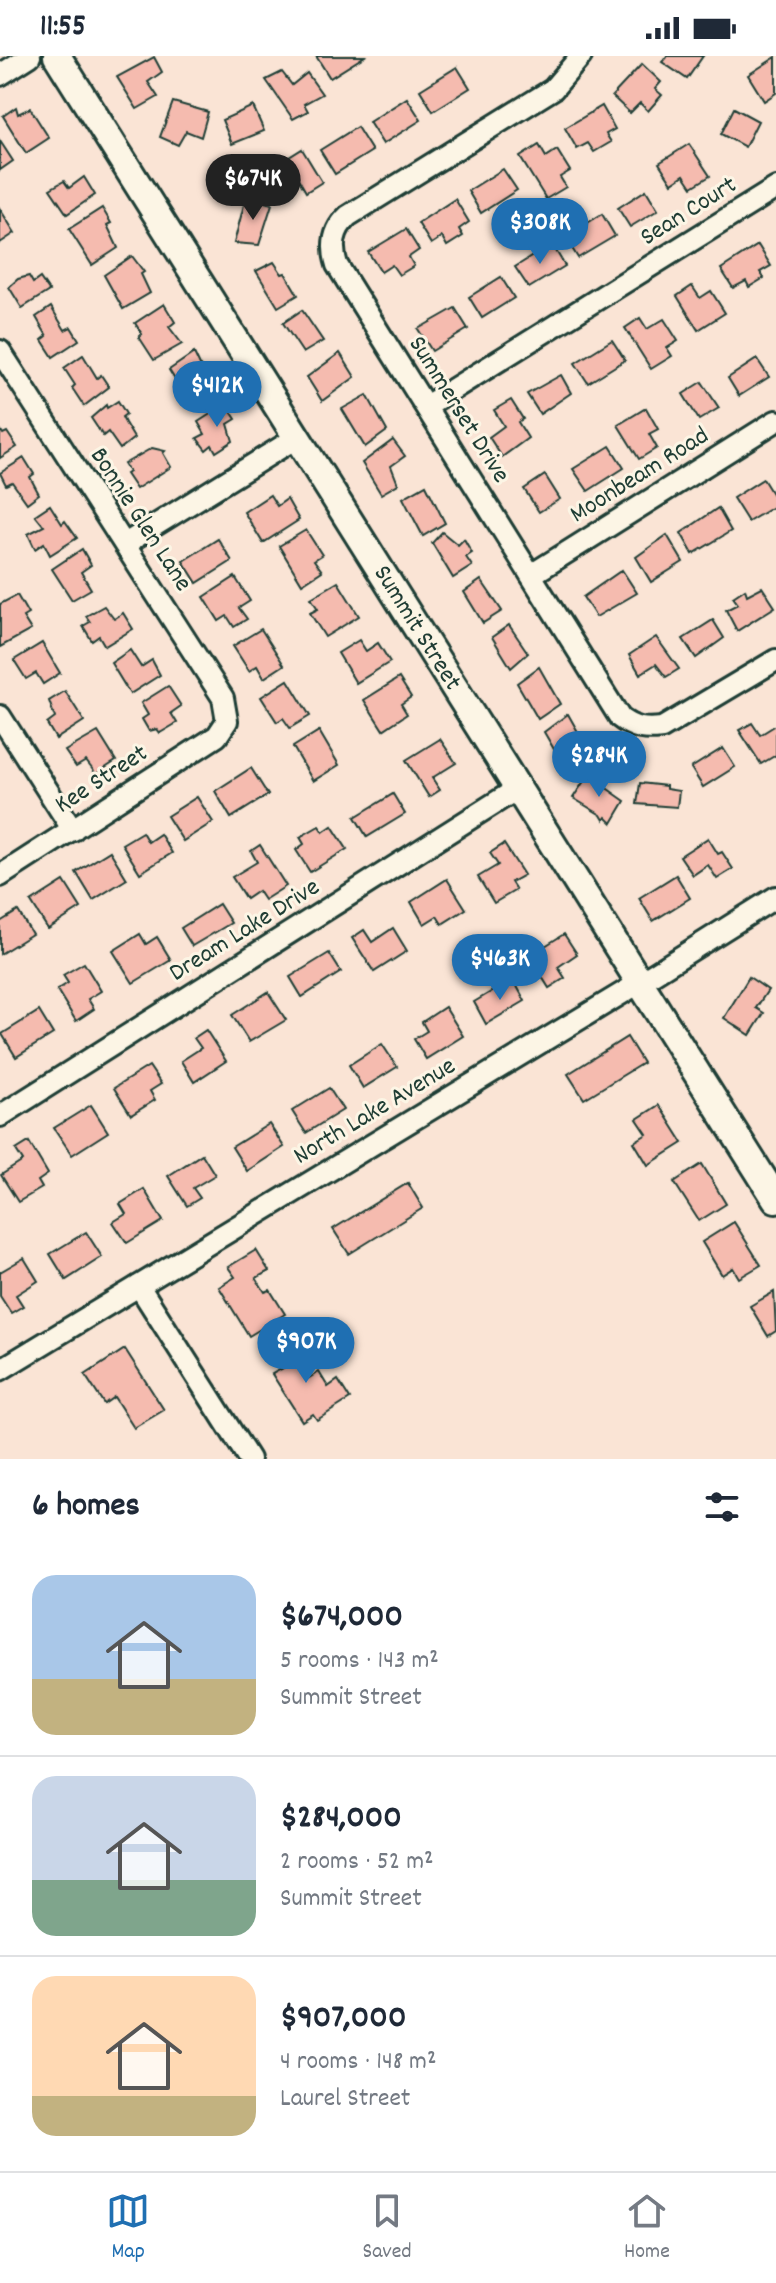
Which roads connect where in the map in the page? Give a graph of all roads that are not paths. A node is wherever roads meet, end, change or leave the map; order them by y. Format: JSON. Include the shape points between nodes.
{"nodes":[{"id":1,"x":30,"y":56,"type":"edge"},
{"id":2,"x":57,"y":56,"type":"edge"},
{"id":3,"x":581,"y":56,"type":"edge"},
{"id":4,"x":0,"y":75,"type":"edge"},
{"id":5,"x":776,"y":188,"type":"edge"},
{"id":6,"x":0,"y":351,"type":"edge"},
{"id":7,"x":426,"y":406,"type":"junction"},
{"id":8,"x":776,"y":421,"type":"edge"},
{"id":9,"x":296,"y":438,"type":"junction"},
{"id":10,"x":125,"y":544,"type":"junction"},
{"id":11,"x":531,"y":575,"type":"junction"},
{"id":12,"x":776,"y":660,"type":"edge"},
{"id":13,"x":0,"y":716,"type":"edge"},
{"id":14,"x":227,"y":721,"type":"joint"},
{"id":15,"x":517,"y":789,"type":"junction"},
{"id":16,"x":73,"y":830,"type":"junction"},
{"id":17,"x":0,"y":876,"type":"edge"},
{"id":18,"x":776,"y":897,"type":"edge"},
{"id":19,"x":639,"y":983,"type":"junction"},
{"id":20,"x":0,"y":1116,"type":"edge"},
{"id":21,"x":776,"y":1198,"type":"edge"},
{"id":22,"x":139,"y":1286,"type":"junction"},
{"id":23,"x":0,"y":1370,"type":"edge"},
{"id":24,"x":249,"y":1459,"type":"edge"}],
"edges":[{"from":1,"to":4,"type":"street"},
{"from":2,"to":9,"type":"street","name":"Summit Street"},
{"from":3,"to":7,"type":"street","name":"Summerset Drive","via":[[553,89],[355,211],[337,229],[333,247],[342,277]]},
{"from":5,"to":7,"type":"street","name":"Sean Court"},
{"from":6,"to":10,"type":"street","name":"Bonnie Glen Lane"},
{"from":7,"to":11,"type":"street","name":"Summerset Drive"},
{"from":8,"to":11,"type":"street","name":"Moonbeam Road"},
{"from":9,"to":10,"type":"street"},
{"from":9,"to":15,"type":"street","name":"Summit Street"},
{"from":10,"to":14,"type":"street","name":"Bonnie Glen Lane","via":[[223,698]]},
{"from":11,"to":12,"type":"street","name":"Summerset Drive","via":[[613,709],[635,728],[662,728]]},
{"from":13,"to":16,"type":"street"},
{"from":14,"to":16,"type":"street","name":"Kee Street","via":[[217,736]]},
{"from":15,"to":19,"type":"street","name":"Summit Street"},
{"from":15,"to":20,"type":"street","name":"Dream Lake Drive"},
{"from":16,"to":17,"type":"street","name":"Kee Street"},
{"from":18,"to":19,"type":"street","name":"North Lake Avenue"},
{"from":19,"to":21,"type":"street","name":"Summit Street"},
{"from":19,"to":22,"type":"street","name":"North Lake Avenue"},
{"from":22,"to":23,"type":"street","name":"North Lake Avenue"},
{"from":22,"to":24,"type":"street"}]}
